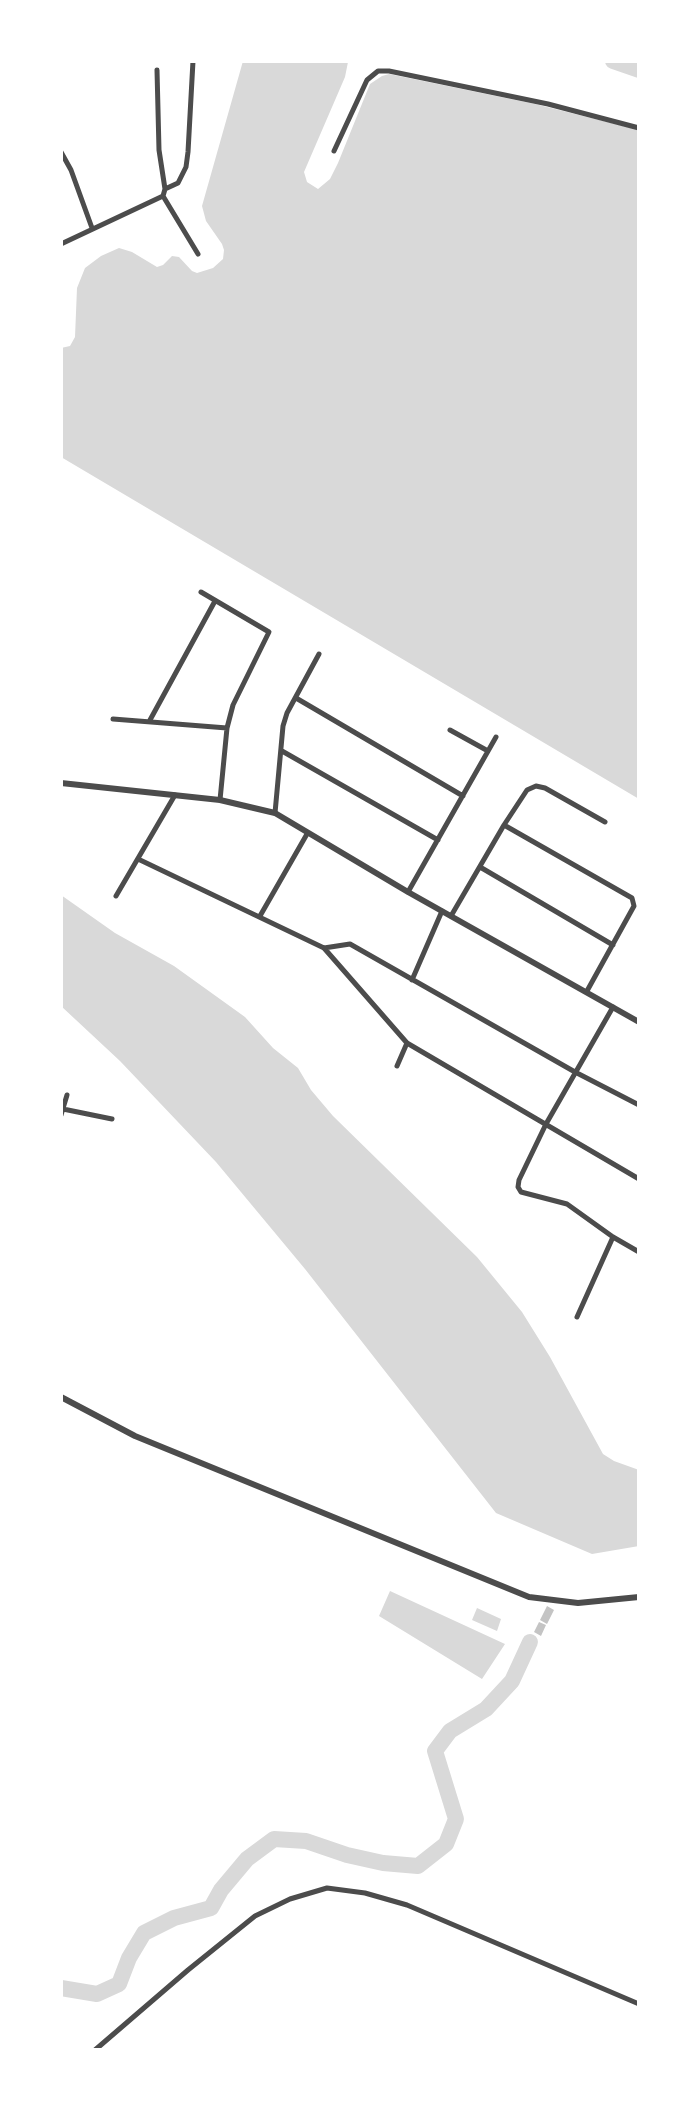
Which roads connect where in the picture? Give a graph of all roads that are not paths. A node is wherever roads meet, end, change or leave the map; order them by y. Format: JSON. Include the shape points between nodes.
{"nodes":[{"id":1,"x":193,"y":61,"type":"edge"},
{"id":2,"x":157,"y":69,"type":"dead end"},
{"id":3,"x":639,"y":128,"type":"edge"},
{"id":4,"x":334,"y":151,"type":"dead end"},
{"id":5,"x":61,"y":152,"type":"edge"},
{"id":6,"x":165,"y":189,"type":"junction"},
{"id":7,"x":163,"y":196,"type":"junction"},
{"id":8,"x":92,"y":228,"type":"junction"},
{"id":9,"x":61,"y":244,"type":"edge"},
{"id":10,"x":198,"y":254,"type":"dead end"},
{"id":11,"x":201,"y":592,"type":"dead end"},
{"id":12,"x":215,"y":601,"type":"junction"},
{"id":13,"x":319,"y":654,"type":"dead end"},
{"id":14,"x":296,"y":698,"type":"junction"},
{"id":15,"x":113,"y":719,"type":"dead end"},
{"id":16,"x":149,"y":720,"type":"junction"},
{"id":17,"x":227,"y":728,"type":"junction"},
{"id":18,"x":450,"y":730,"type":"dead end"},
{"id":19,"x":496,"y":737,"type":"dead end"},
{"id":20,"x":282,"y":751,"type":"junction"},
{"id":21,"x":488,"y":751,"type":"junction"},
{"id":22,"x":61,"y":783,"type":"edge"},
{"id":23,"x":175,"y":794,"type":"junction"},
{"id":24,"x":463,"y":796,"type":"junction"},
{"id":25,"x":219,"y":800,"type":"junction"},
{"id":26,"x":275,"y":813,"type":"junction"},
{"id":27,"x":605,"y":822,"type":"dead end"},
{"id":28,"x":504,"y":825,"type":"junction"},
{"id":29,"x":307,"y":834,"type":"junction"},
{"id":30,"x":438,"y":840,"type":"junction"},
{"id":31,"x":138,"y":859,"type":"junction"},
{"id":32,"x":480,"y":867,"type":"junction"},
{"id":33,"x":408,"y":892,"type":"junction"},
{"id":34,"x":116,"y":895,"type":"dead end"},
{"id":35,"x":442,"y":911,"type":"junction"},
{"id":36,"x":260,"y":916,"type":"junction"},
{"id":37,"x":451,"y":916,"type":"junction"},
{"id":38,"x":613,"y":945,"type":"junction"},
{"id":39,"x":324,"y":948,"type":"junction"},
{"id":40,"x":412,"y":980,"type":"junction"},
{"id":41,"x":587,"y":991,"type":"junction"},
{"id":42,"x":613,"y":1007,"type":"junction"},
{"id":43,"x":639,"y":1022,"type":"edge"},
{"id":44,"x":407,"y":1044,"type":"junction"},
{"id":45,"x":397,"y":1066,"type":"dead end"},
{"id":46,"x":575,"y":1072,"type":"junction"},
{"id":47,"x":67,"y":1095,"type":"dead end"},
{"id":48,"x":639,"y":1105,"type":"edge"},
{"id":49,"x":62,"y":1112,"type":"edge"},
{"id":50,"x":112,"y":1119,"type":"dead end"},
{"id":51,"x":546,"y":1124,"type":"junction"},
{"id":52,"x":639,"y":1179,"type":"edge"},
{"id":53,"x":613,"y":1237,"type":"junction"},
{"id":54,"x":639,"y":1252,"type":"edge"},
{"id":55,"x":577,"y":1317,"type":"dead end"},
{"id":56,"x":61,"y":1397,"type":"edge"},
{"id":57,"x":639,"y":1597,"type":"edge"},
{"id":58,"x":639,"y":2004,"type":"edge"},
{"id":59,"x":95,"y":2050,"type":"edge"}],
"edges":[{"from":1,"to":6,"type":"street","via":[[186,167],[178,183]]},
{"from":2,"to":6,"type":"street"},
{"from":3,"to":4,"type":"street","via":[[548,104],[378,71],[367,80]]},
{"from":5,"to":8,"type":"street"},
{"from":6,"to":7,"type":"street"},
{"from":7,"to":8,"type":"street"},
{"from":7,"to":10,"type":"street"},
{"from":8,"to":9,"type":"street"},
{"from":11,"to":12,"type":"street"},
{"from":12,"to":16,"type":"street"},
{"from":12,"to":17,"type":"street","via":[[270,632],[243,681]]},
{"from":13,"to":14,"type":"street"},
{"from":14,"to":20,"type":"street","via":[[283,726]]},
{"from":14,"to":24,"type":"street"},
{"from":15,"to":16,"type":"street"},
{"from":16,"to":17,"type":"street"},
{"from":17,"to":25,"type":"street"},
{"from":18,"to":21,"type":"street"},
{"from":19,"to":21,"type":"street"},
{"from":20,"to":26,"type":"street"},
{"from":20,"to":30,"type":"street"},
{"from":21,"to":24,"type":"street"},
{"from":22,"to":23,"type":"street"},
{"from":23,"to":25,"type":"street"},
{"from":23,"to":31,"type":"street"},
{"from":24,"to":30,"type":"street"},
{"from":25,"to":26,"type":"street"},
{"from":26,"to":29,"type":"street"},
{"from":27,"to":28,"type":"street","via":[[536,786],[527,790]]},
{"from":28,"to":32,"type":"street"},
{"from":28,"to":38,"type":"street","via":[[632,898],[634,906]]},
{"from":29,"to":33,"type":"street"},
{"from":29,"to":36,"type":"street"},
{"from":30,"to":33,"type":"street"},
{"from":31,"to":34,"type":"street"},
{"from":31,"to":36,"type":"street"},
{"from":32,"to":37,"type":"street"},
{"from":32,"to":38,"type":"street"},
{"from":33,"to":35,"type":"street"},
{"from":35,"to":37,"type":"street"},
{"from":35,"to":40,"type":"street"},
{"from":36,"to":39,"type":"street"},
{"from":37,"to":41,"type":"street"},
{"from":38,"to":41,"type":"street"},
{"from":39,"to":40,"type":"street","via":[[350,944]]},
{"from":39,"to":44,"type":"street"},
{"from":40,"to":46,"type":"street"},
{"from":41,"to":42,"type":"street"},
{"from":42,"to":43,"type":"street"},
{"from":42,"to":46,"type":"street"},
{"from":44,"to":45,"type":"street"},
{"from":44,"to":51,"type":"street"},
{"from":46,"to":48,"type":"street"},
{"from":46,"to":51,"type":"street"},
{"from":47,"to":49,"type":"street"},
{"from":49,"to":50,"type":"street"},
{"from":51,"to":52,"type":"street"},
{"from":51,"to":53,"type":"street","via":[[519,1180],[519,1190],[567,1204]]},
{"from":53,"to":54,"type":"street"},
{"from":53,"to":55,"type":"street"},
{"from":56,"to":57,"type":"street","via":[[135,1436],[529,1597],[578,1603]]},
{"from":58,"to":59,"type":"street","via":[[407,1905],[327,1888],[255,1916]]}]}
